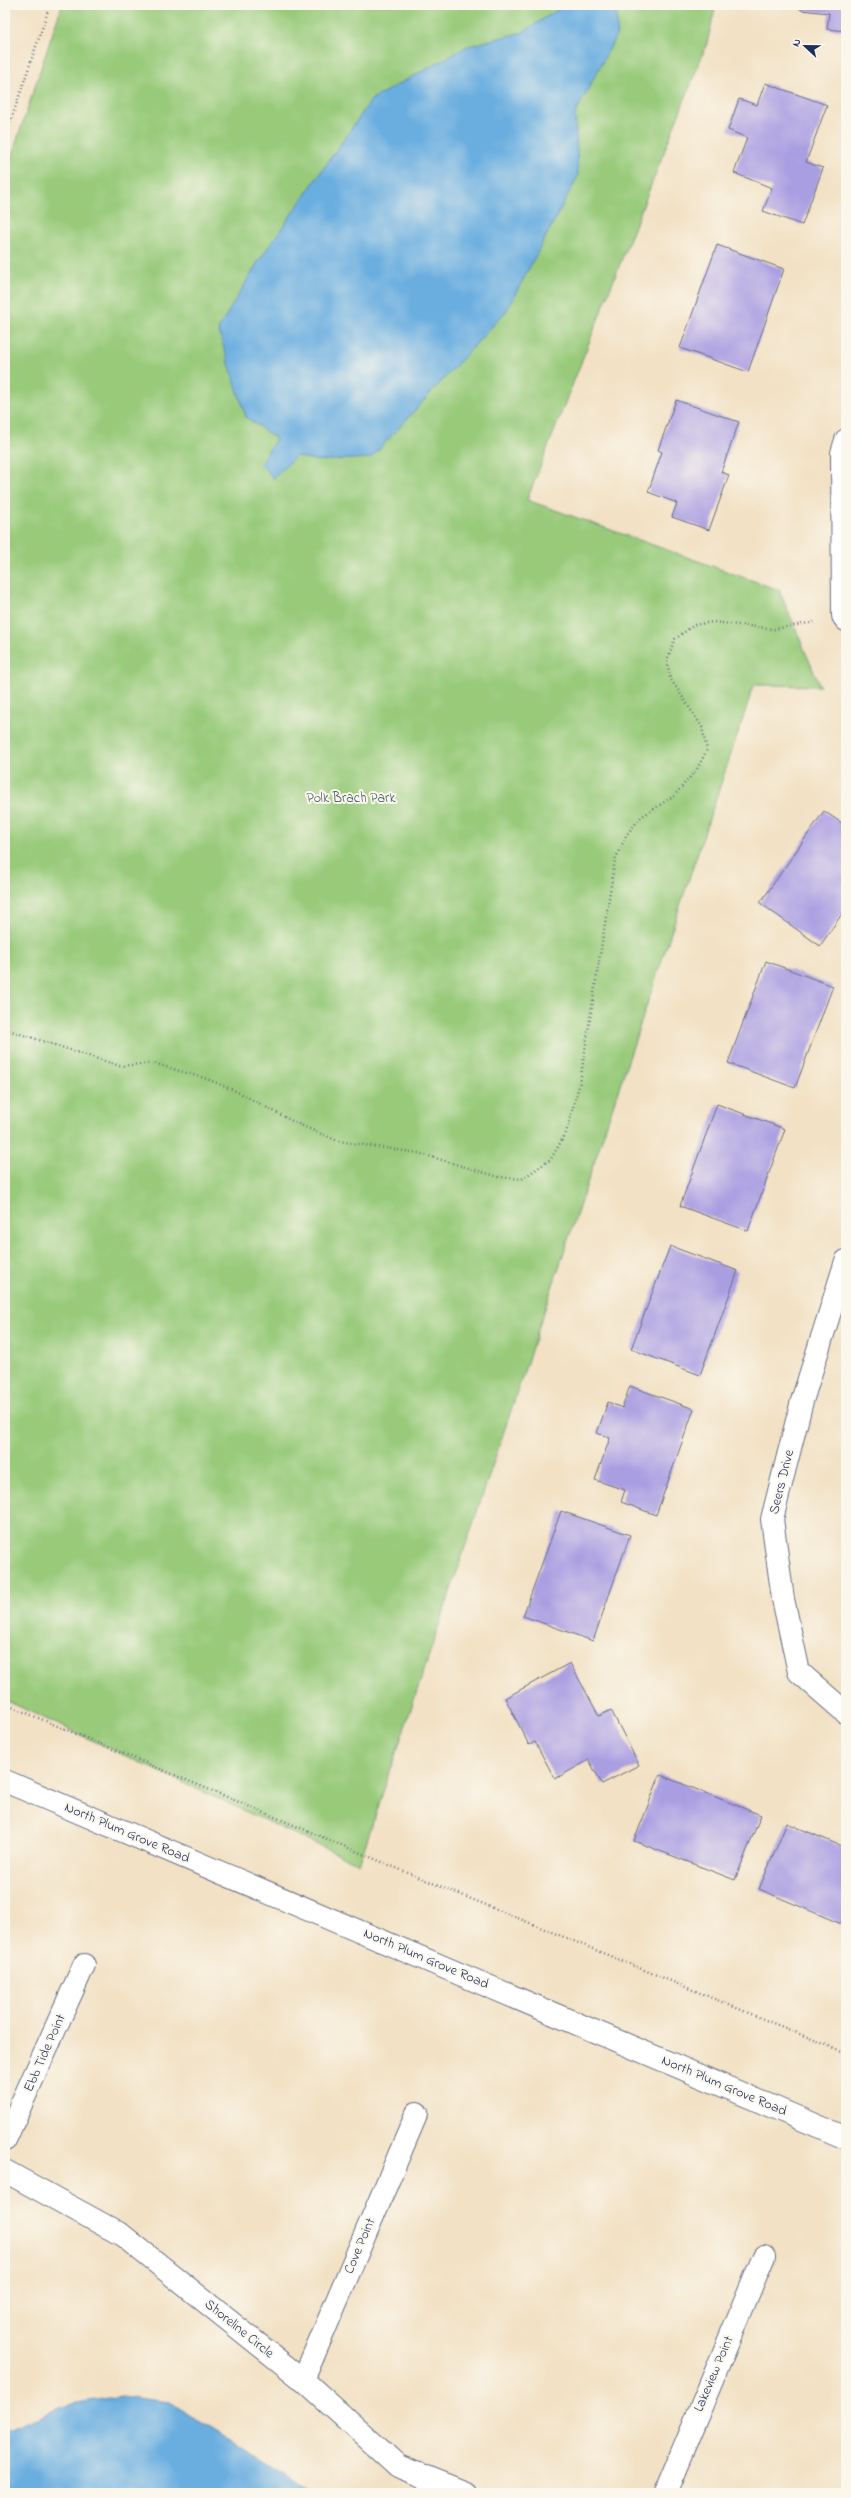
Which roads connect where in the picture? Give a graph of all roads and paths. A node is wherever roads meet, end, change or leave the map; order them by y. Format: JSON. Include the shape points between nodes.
{"nodes":[{"id":1,"x":50,"y":5,"type":"edge"},
{"id":2,"x":5,"y":138,"type":"edge"},
{"id":3,"x":846,"y":440,"type":"edge"},
{"id":4,"x":844,"y":618,"type":"edge"},
{"id":5,"x":5,"y":1029,"type":"edge"},
{"id":6,"x":846,"y":1261,"type":"edge"},
{"id":7,"x":5,"y":1704,"type":"edge"},
{"id":8,"x":846,"y":1713,"type":"edge"},
{"id":9,"x":5,"y":1781,"type":"edge"},
{"id":10,"x":84,"y":1965,"type":"dead end"},
{"id":11,"x":846,"y":2053,"type":"edge"},
{"id":12,"x":417,"y":2113,"type":"dead end"},
{"id":13,"x":846,"y":2138,"type":"edge"},
{"id":14,"x":5,"y":2140,"type":"edge"},
{"id":15,"x":5,"y":2171,"type":"edge"},
{"id":16,"x":764,"y":2256,"type":"dead end"},
{"id":17,"x":303,"y":2380,"type":"junction"},
{"id":18,"x":466,"y":2493,"type":"edge"},
{"id":19,"x":665,"y":2493,"type":"edge"}],
"edges":[{"from":1,"to":2,"type":"path"},
{"from":3,"to":4,"type":"street","via":[[842,453]]},
{"from":4,"to":5,"type":"path","via":[[774,629],[713,622],[694,625],[675,639],[667,660],[670,678],[702,727],[707,750],[697,769],[674,796],[641,816],[627,834],[615,860],[580,1082],[566,1133],[551,1159],[522,1179],[499,1177],[418,1153],[338,1141],[207,1079],[153,1063],[120,1066]]},
{"from":6,"to":8,"type":"street","name":"Seers Drive","via":[[802,1400],[772,1519],[783,1599],[799,1672]]},
{"from":7,"to":11,"type":"path"},
{"from":9,"to":13,"type":"street","name":"North Plum Grove Road"},
{"from":10,"to":14,"type":"street","name":"Ebb Tide Point"},
{"from":12,"to":17,"type":"street","name":"Cove Point"},
{"from":15,"to":17,"type":"street","name":"Shoreline Circle","via":[[122,2236]]},
{"from":16,"to":19,"type":"street","name":"Lakeview Point"},
{"from":17,"to":18,"type":"street","name":"Shoreline Circle","via":[[398,2466]]}]}
